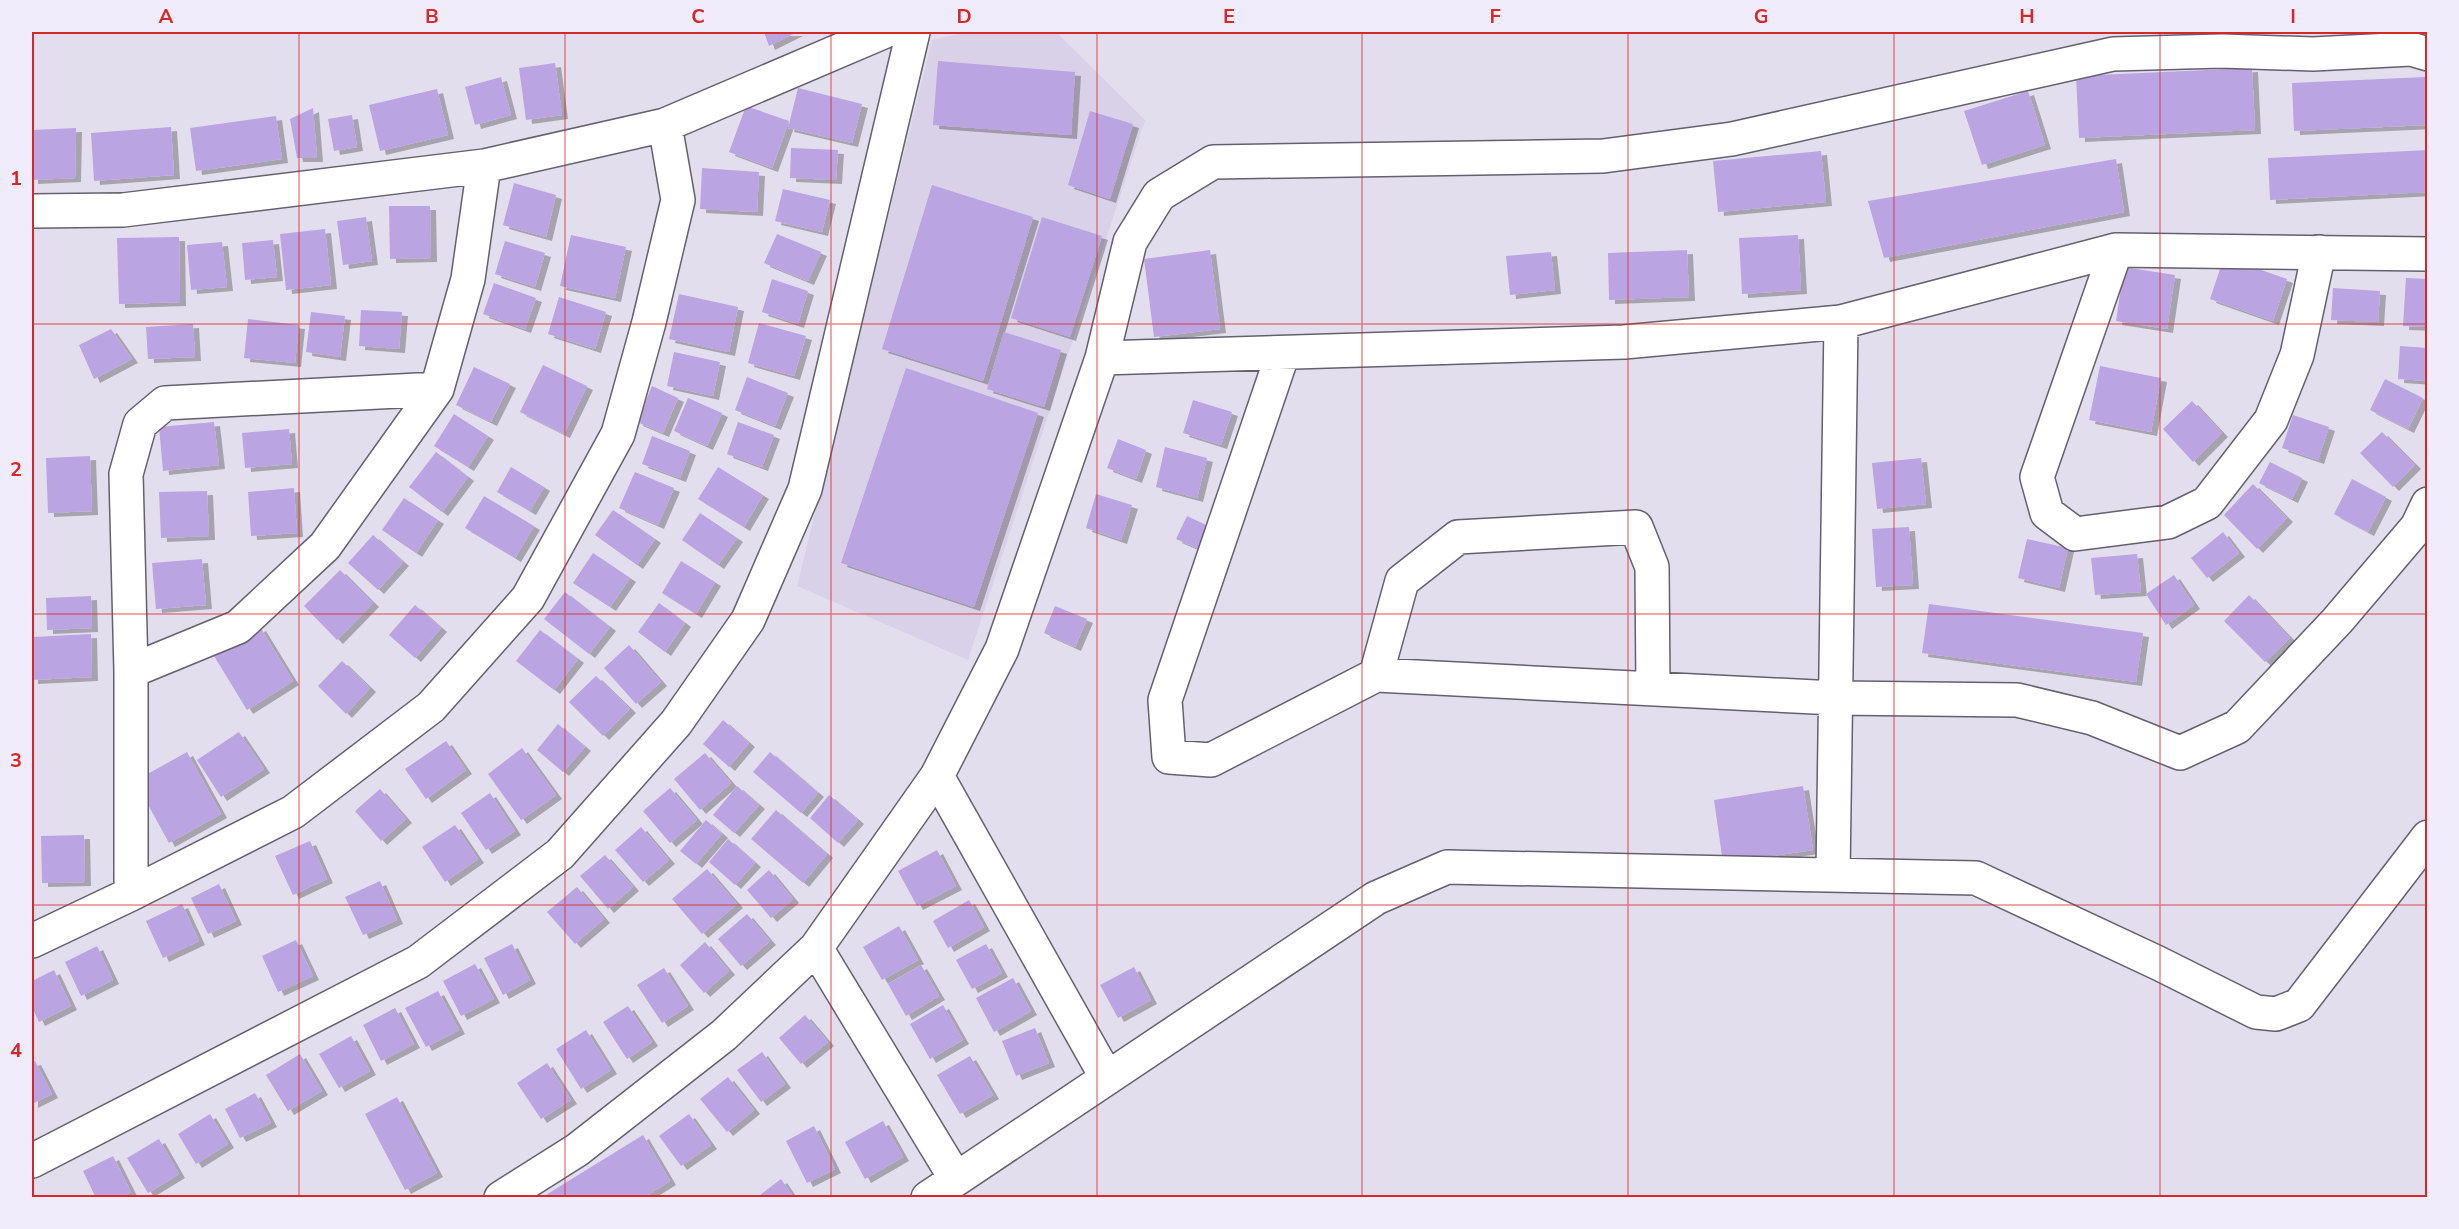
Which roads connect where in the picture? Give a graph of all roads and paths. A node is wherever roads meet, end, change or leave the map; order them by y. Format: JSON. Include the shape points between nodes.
{"nodes":[{"id":1,"x":883,"y":32,"type":"edge"},
{"id":2,"x":913,"y":32,"type":"edge"},
{"id":3,"x":2427,"y":54,"type":"edge"},
{"id":4,"x":665,"y":125,"type":"junction"},
{"id":5,"x":484,"y":166,"type":"junction"},
{"id":6,"x":32,"y":211,"type":"edge"},
{"id":7,"x":2116,"y":250,"type":"junction"},
{"id":8,"x":2319,"y":252,"type":"junction"},
{"id":9,"x":2427,"y":254,"type":"edge"},
{"id":10,"x":1841,"y":322,"type":"junction"},
{"id":11,"x":1283,"y":353,"type":"junction"},
{"id":12,"x":1102,"y":358,"type":"junction"},
{"id":13,"x":436,"y":389,"type":"junction"},
{"id":14,"x":2427,"y":504,"type":"edge"},
{"id":15,"x":131,"y":671,"type":"junction"},
{"id":16,"x":1376,"y":675,"type":"junction"},
{"id":17,"x":1653,"y":689,"type":"junction"},
{"id":18,"x":1835,"y":698,"type":"junction"},
{"id":19,"x":937,"y":776,"type":"junction"},
{"id":20,"x":2427,"y":837,"type":"edge"},
{"id":21,"x":1833,"y":875,"type":"junction"},
{"id":22,"x":131,"y":894,"type":"junction"},
{"id":23,"x":32,"y":941,"type":"edge"},
{"id":24,"x":816,"y":948,"type":"junction"},
{"id":25,"x":1107,"y":1078,"type":"junction"},
{"id":26,"x":32,"y":1161,"type":"edge"},
{"id":27,"x":956,"y":1179,"type":"junction"},
{"id":28,"x":501,"y":1197,"type":"edge"},
{"id":29,"x":928,"y":1197,"type":"edge"}],
"edges":[{"from":1,"to":4,"type":"street"},
{"from":2,"to":26,"type":"street","via":[[805,489],[748,620],[676,723],[560,854],[418,962]]},
{"from":3,"to":12,"type":"street","via":[[2411,49],[2313,54],[2113,54],[1732,139],[1604,156],[1213,162],[1159,195],[1131,242]]},
{"from":4,"to":5,"type":"street"},
{"from":4,"to":22,"type":"street","via":[[678,200],[618,434],[528,598],[431,707],[293,812]]},
{"from":5,"to":6,"type":"street","via":[[123,210]]},
{"from":5,"to":13,"type":"street","via":[[468,279]]},
{"from":7,"to":8,"type":"street"},
{"from":7,"to":8,"type":"street","via":[[2037,477],[2047,513],[2074,534],[2169,522],[2207,503],[2271,420],[2297,355]]},
{"from":7,"to":10,"type":"street"},
{"from":8,"to":9,"type":"street"},
{"from":10,"to":11,"type":"street","via":[[1624,342]]},
{"from":10,"to":18,"type":"street"},
{"from":11,"to":12,"type":"street"},
{"from":11,"to":16,"type":"street","via":[[1165,700],[1169,757],[1212,760]]},
{"from":12,"to":19,"type":"street","via":[[1002,649]]},
{"from":13,"to":15,"type":"street","via":[[325,546],[238,627]]},
{"from":13,"to":15,"type":"street","via":[[165,403],[140,424],[126,474]]},
{"from":14,"to":18,"type":"street","via":[[2417,527],[2337,621],[2237,727],[2180,753],[2092,718],[2017,700]]},
{"from":15,"to":22,"type":"street"},
{"from":16,"to":17,"type":"street"},
{"from":16,"to":17,"type":"street","via":[[1402,581],[1458,537],[1636,527],[1652,567]]},
{"from":17,"to":18,"type":"street"},
{"from":18,"to":21,"type":"street"},
{"from":19,"to":24,"type":"street"},
{"from":19,"to":25,"type":"street"},
{"from":20,"to":21,"type":"street","via":[[2299,1005],[2276,1014],[2256,1012],[1976,878]]},
{"from":21,"to":25,"type":"street","via":[[1447,867],[1376,898]]},
{"from":22,"to":23,"type":"street"},
{"from":24,"to":27,"type":"street"},
{"from":24,"to":28,"type":"street","via":[[724,1035],[576,1150]]},
{"from":25,"to":27,"type":"street"},
{"from":27,"to":29,"type":"street"}]}
